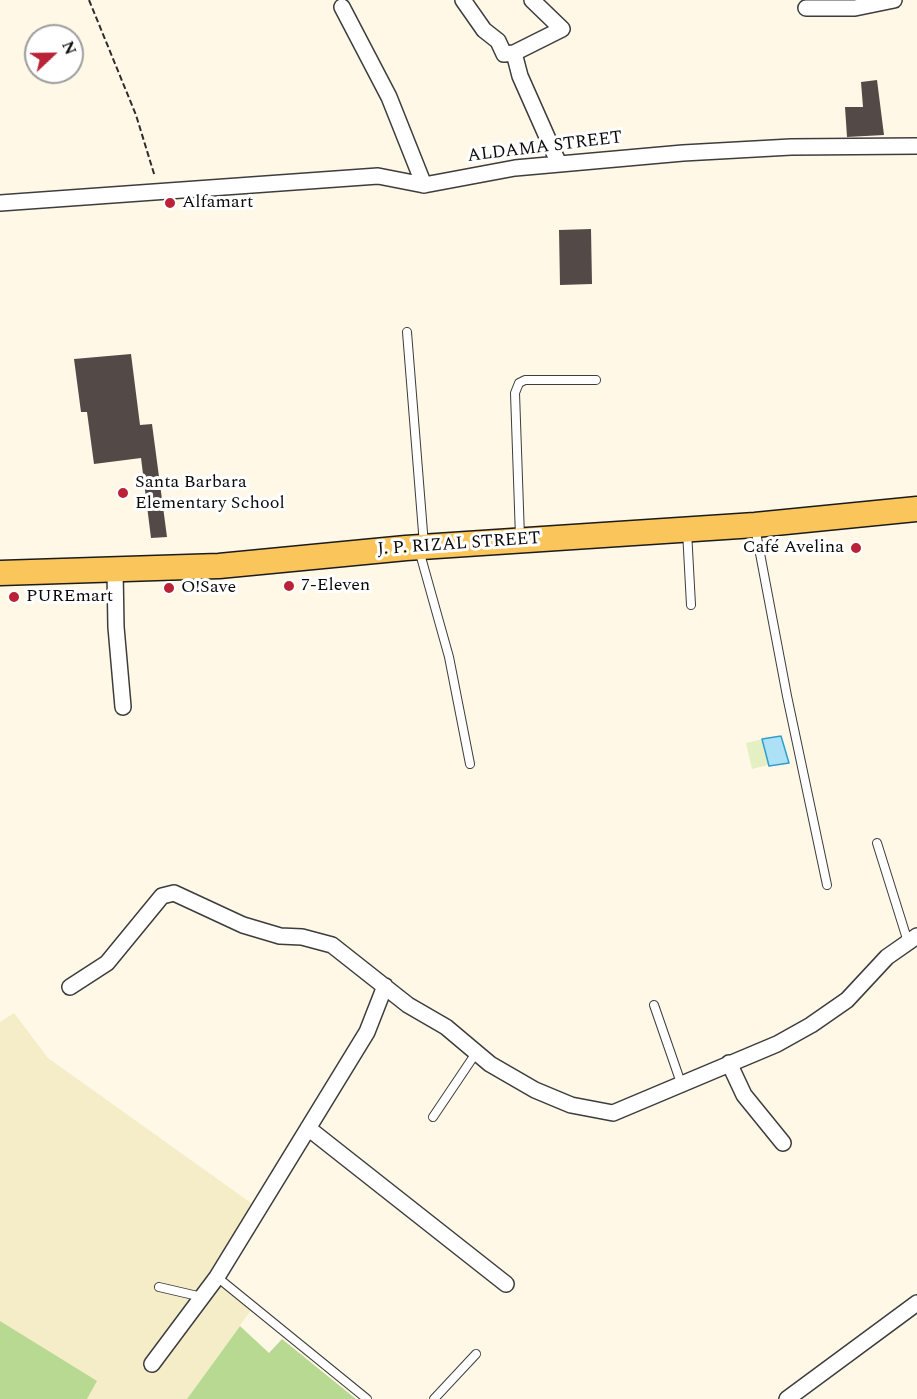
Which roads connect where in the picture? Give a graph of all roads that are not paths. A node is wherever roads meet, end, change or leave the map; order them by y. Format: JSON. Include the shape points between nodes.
{"nodes":[{"id":1,"x":464,"y":0,"type":"edge"},
{"id":2,"x":532,"y":0,"type":"edge"},
{"id":3,"x":894,"y":0,"type":"edge"},
{"id":4,"x":342,"y":7,"type":"dead end"},
{"id":5,"x":806,"y":8,"type":"dead end"},
{"id":6,"x":514,"y":53,"type":"junction"},
{"id":7,"x":917,"y":146,"type":"edge"},
{"id":8,"x":559,"y":164,"type":"junction"},
{"id":9,"x":424,"y":185,"type":"junction"},
{"id":10,"x":0,"y":203,"type":"edge"},
{"id":11,"x":406,"y":332,"type":"dead end"},
{"id":12,"x":596,"y":380,"type":"dead end"},
{"id":13,"x":917,"y":509,"type":"edge"},
{"id":14,"x":755,"y":525,"type":"junction"},
{"id":15,"x":687,"y":530,"type":"junction"},
{"id":16,"x":520,"y":542,"type":"junction"},
{"id":17,"x":422,"y":547,"type":"junction"},
{"id":18,"x":115,"y":571,"type":"junction"},
{"id":19,"x":0,"y":573,"type":"edge"},
{"id":20,"x":691,"y":605,"type":"dead end"},
{"id":21,"x":123,"y":707,"type":"dead end"},
{"id":22,"x":470,"y":765,"type":"dead end"},
{"id":23,"x":877,"y":843,"type":"dead end"},
{"id":24,"x":827,"y":885,"type":"dead end"},
{"id":25,"x":912,"y":939,"type":"edge"},
{"id":26,"x":385,"y":986,"type":"junction"},
{"id":27,"x":70,"y":987,"type":"dead end"},
{"id":28,"x":654,"y":1005,"type":"dead end"},
{"id":29,"x":476,"y":1053,"type":"junction"},
{"id":30,"x":729,"y":1063,"type":"junction"},
{"id":31,"x":681,"y":1083,"type":"junction"},
{"id":32,"x":433,"y":1118,"type":"dead end"},
{"id":33,"x":308,"y":1128,"type":"junction"},
{"id":34,"x":783,"y":1143,"type":"dead end"},
{"id":35,"x":217,"y":1277,"type":"junction"},
{"id":36,"x":506,"y":1284,"type":"dead end"},
{"id":37,"x":159,"y":1287,"type":"dead end"},
{"id":38,"x":202,"y":1297,"type":"junction"},
{"id":39,"x":917,"y":1303,"type":"edge"},
{"id":40,"x":476,"y":1354,"type":"dead end"},
{"id":41,"x":152,"y":1364,"type":"dead end"},
{"id":42,"x":367,"y":1399,"type":"edge"},
{"id":43,"x":434,"y":1399,"type":"edge"},
{"id":44,"x":787,"y":1399,"type":"edge"}],
"edges":[{"from":1,"to":6,"type":"street","via":[[504,54]]},
{"from":2,"to":6,"type":"street","via":[[562,29]]},
{"from":3,"to":5,"type":"street","via":[[855,8]]},
{"from":4,"to":9,"type":"street","via":[[389,97]]},
{"from":6,"to":8,"type":"street","via":[[520,76]]},
{"from":7,"to":8,"type":"street","name":"ALDAMA STREET","via":[[791,147]]},
{"from":8,"to":9,"type":"street","name":"ALDAMA STREET"},
{"from":9,"to":10,"type":"street","name":"ALDAMA STREET","via":[[378,176]]},
{"from":11,"to":17,"type":"lane"},
{"from":12,"to":16,"type":"lane","via":[[519,382],[515,393]]},
{"from":13,"to":14,"type":"main road","name":"J. P. RIZAL STREET"},
{"from":14,"to":15,"type":"main road","name":"J. P. RIZAL STREET"},
{"from":14,"to":24,"type":"lane"},
{"from":15,"to":16,"type":"main road","name":"J. P. RIZAL STREET"},
{"from":15,"to":20,"type":"lane"},
{"from":16,"to":17,"type":"main road","name":"J. P. RIZAL STREET"},
{"from":17,"to":18,"type":"main road","name":"J. P. RIZAL STREET","via":[[219,566]]},
{"from":17,"to":22,"type":"lane"},
{"from":18,"to":19,"type":"main road","name":"J. P. RIZAL STREET"},
{"from":18,"to":21,"type":"street"},
{"from":23,"to":25,"type":"lane"},
{"from":25,"to":30,"type":"street","via":[[887,957],[847,1000],[811,1025]]},
{"from":26,"to":27,"type":"street","via":[[332,945],[243,926],[174,893],[162,896],[107,963]]},
{"from":26,"to":29,"type":"street","via":[[446,1027]]},
{"from":26,"to":33,"type":"street","via":[[367,1032]]},
{"from":28,"to":31,"type":"lane"},
{"from":29,"to":31,"type":"street","via":[[535,1090],[571,1105],[613,1113]]},
{"from":29,"to":32,"type":"lane"},
{"from":30,"to":31,"type":"street"},
{"from":30,"to":34,"type":"street","via":[[744,1095]]},
{"from":33,"to":35,"type":"street"},
{"from":33,"to":36,"type":"street"},
{"from":35,"to":38,"type":"street"},
{"from":35,"to":42,"type":"lane"},
{"from":37,"to":38,"type":"lane"},
{"from":38,"to":41,"type":"street"},
{"from":39,"to":44,"type":"street"},
{"from":40,"to":43,"type":"lane"}]}
